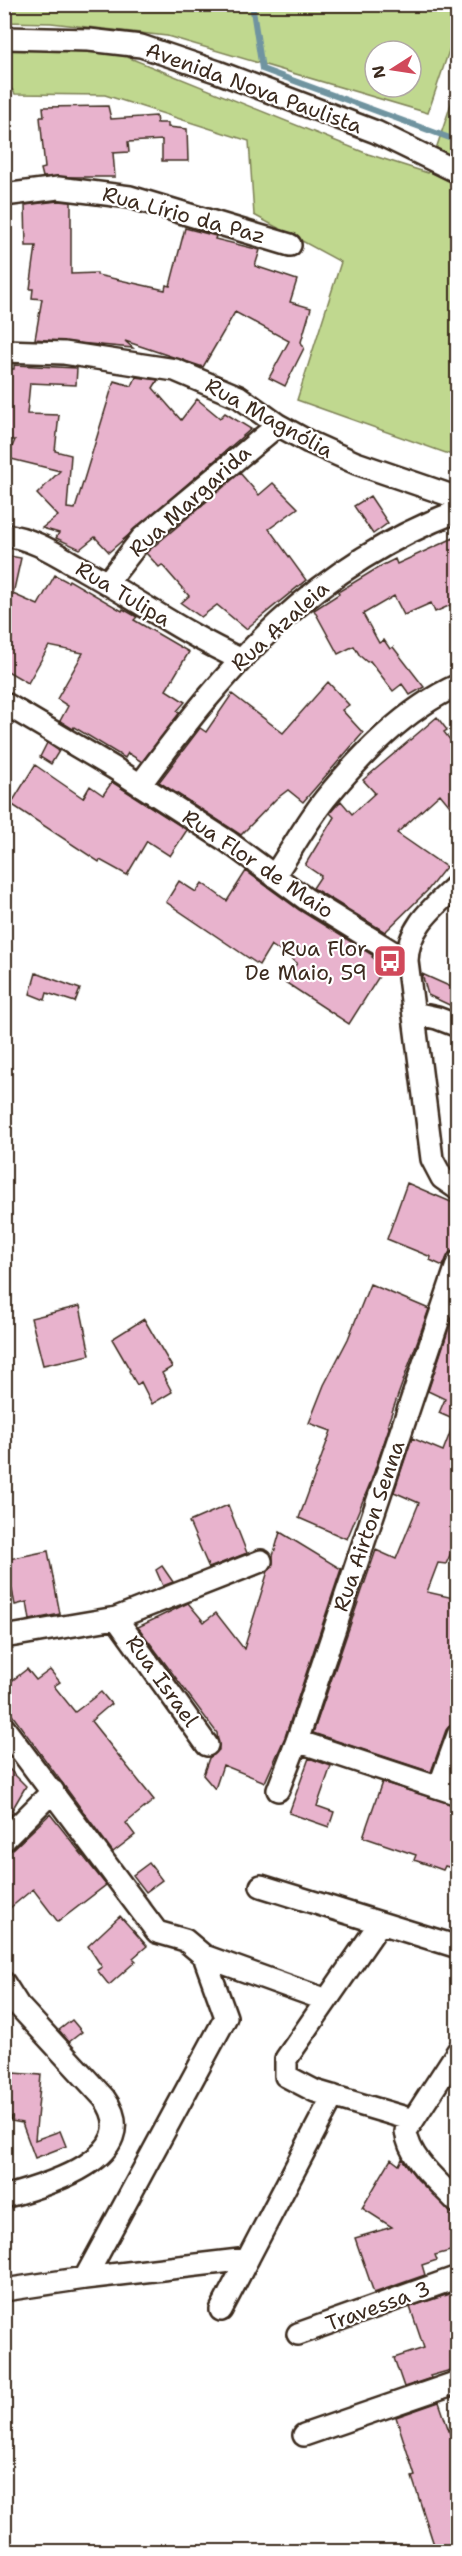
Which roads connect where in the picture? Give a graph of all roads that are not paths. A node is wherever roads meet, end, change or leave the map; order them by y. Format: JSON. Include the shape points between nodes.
{"nodes":[{"id":1,"x":4,"y":38,"type":"edge"},
{"id":2,"x":458,"y":172,"type":"edge"},
{"id":3,"x":4,"y":195,"type":"edge"},
{"id":4,"x":291,"y":245,"type":"dead end"},
{"id":5,"x":4,"y":351,"type":"edge"},
{"id":6,"x":279,"y":425,"type":"junction"},
{"id":7,"x":458,"y":498,"type":"edge"},
{"id":8,"x":458,"y":511,"type":"edge"},
{"id":9,"x":4,"y":535,"type":"edge"},
{"id":10,"x":107,"y":583,"type":"junction"},
{"id":11,"x":240,"y":659,"type":"junction"},
{"id":12,"x":458,"y":685,"type":"edge"},
{"id":13,"x":4,"y":703,"type":"edge"},
{"id":14,"x":140,"y":784,"type":"junction"},
{"id":15,"x":273,"y":876,"type":"junction"},
{"id":16,"x":458,"y":884,"type":"edge"},
{"id":17,"x":407,"y":960,"type":"junction"},
{"id":18,"x":414,"y":1013,"type":"junction"},
{"id":19,"x":458,"y":1026,"type":"edge"},
{"id":20,"x":458,"y":1189,"type":"edge"},
{"id":21,"x":458,"y":1262,"type":"edge"},
{"id":22,"x":261,"y":1561,"type":"dead end"},
{"id":23,"x":116,"y":1618,"type":"junction"},
{"id":24,"x":4,"y":1637,"type":"edge"},
{"id":25,"x":4,"y":1728,"type":"edge"},
{"id":26,"x":458,"y":1735,"type":"edge"},
{"id":27,"x":297,"y":1741,"type":"junction"},
{"id":28,"x":207,"y":1745,"type":"dead end"},
{"id":29,"x":278,"y":1790,"type":"dead end"},
{"id":30,"x":448,"y":1790,"type":"edge"},
{"id":31,"x":53,"y":1791,"type":"junction"},
{"id":32,"x":4,"y":1840,"type":"edge"},
{"id":33,"x":261,"y":1886,"type":"dead end"},
{"id":34,"x":380,"y":1923,"type":"junction"},
{"id":35,"x":458,"y":1947,"type":"edge"},
{"id":36,"x":204,"y":1956,"type":"junction"},
{"id":37,"x":4,"y":1983,"type":"edge"},
{"id":38,"x":326,"y":2000,"type":"junction"},
{"id":39,"x":458,"y":2051,"type":"edge"},
{"id":40,"x":333,"y":2096,"type":"junction"},
{"id":41,"x":413,"y":2120,"type":"junction"},
{"id":42,"x":4,"y":2197,"type":"edge"},
{"id":43,"x":458,"y":2203,"type":"edge"},
{"id":44,"x":248,"y":2259,"type":"junction"},
{"id":45,"x":458,"y":2277,"type":"edge"},
{"id":46,"x":85,"y":2278,"type":"junction"},
{"id":47,"x":4,"y":2290,"type":"edge"},
{"id":48,"x":221,"y":2310,"type":"dead end"},
{"id":49,"x":298,"y":2334,"type":"dead end"},
{"id":50,"x":458,"y":2382,"type":"edge"},
{"id":51,"x":304,"y":2435,"type":"dead end"}],
"edges":[{"from":1,"to":2,"type":"street","name":"Avenida Nova Paulista","via":[[141,46],[376,132]]},
{"from":3,"to":4,"type":"street","name":"Rua Lírio da Paz","via":[[58,188],[119,195]]},
{"from":5,"to":6,"type":"street","name":"Rua Magnólia","via":[[64,353],[175,370],[239,397]]},
{"from":6,"to":7,"type":"street","name":"Rua Magnólia","via":[[356,463]]},
{"from":6,"to":10,"type":"street","name":"Rua Margarida","via":[[142,538]]},
{"from":8,"to":11,"type":"street","name":"Rua Azaleia","via":[[352,564],[304,599]]},
{"from":9,"to":10,"type":"street","name":"Rua Tulipa","via":[[22,537]]},
{"from":10,"to":11,"type":"street","name":"Rua Tulipa"},
{"from":11,"to":14,"type":"street","name":"Rua Azaleia"},
{"from":12,"to":15,"type":"street","via":[[434,696],[370,750],[325,800]]},
{"from":13,"to":14,"type":"street","name":"Rua Flor de Maio"},
{"from":14,"to":15,"type":"street","name":"Rua Flor de Maio"},
{"from":15,"to":17,"type":"street","name":"Rua Flor de Maio"},
{"from":16,"to":17,"type":"street","via":[[430,911],[411,937]]},
{"from":17,"to":18,"type":"street"},
{"from":18,"to":19,"type":"street"},
{"from":18,"to":20,"type":"street","via":[[432,1159],[442,1178]]},
{"from":21,"to":27,"type":"street","name":"Rua Airton Senna"},
{"from":22,"to":23,"type":"street"},
{"from":23,"to":24,"type":"street"},
{"from":23,"to":28,"type":"street","name":"Rua Israel"},
{"from":25,"to":31,"type":"street"},
{"from":26,"to":30,"type":"street"},
{"from":27,"to":29,"type":"street","name":"Rua Airton Senna"},
{"from":27,"to":30,"type":"street"},
{"from":31,"to":32,"type":"street"},
{"from":31,"to":36,"type":"street","via":[[157,1932],[185,1940]]},
{"from":33,"to":34,"type":"street"},
{"from":34,"to":35,"type":"street"},
{"from":34,"to":38,"type":"street"},
{"from":36,"to":38,"type":"street"},
{"from":36,"to":46,"type":"street","via":[[226,2017]]},
{"from":37,"to":42,"type":"street","via":[[18,2005],[114,2110],[115,2129],[106,2147],[87,2167]]},
{"from":38,"to":40,"type":"street","via":[[286,2059],[286,2076]]},
{"from":39,"to":41,"type":"street"},
{"from":40,"to":41,"type":"street"},
{"from":40,"to":44,"type":"street"},
{"from":41,"to":43,"type":"street","via":[[406,2131],[407,2142],[416,2158]]},
{"from":44,"to":46,"type":"street"},
{"from":44,"to":48,"type":"street"},
{"from":45,"to":49,"type":"street","name":"Travessa 3"},
{"from":46,"to":47,"type":"street"},
{"from":50,"to":51,"type":"street"}]}
